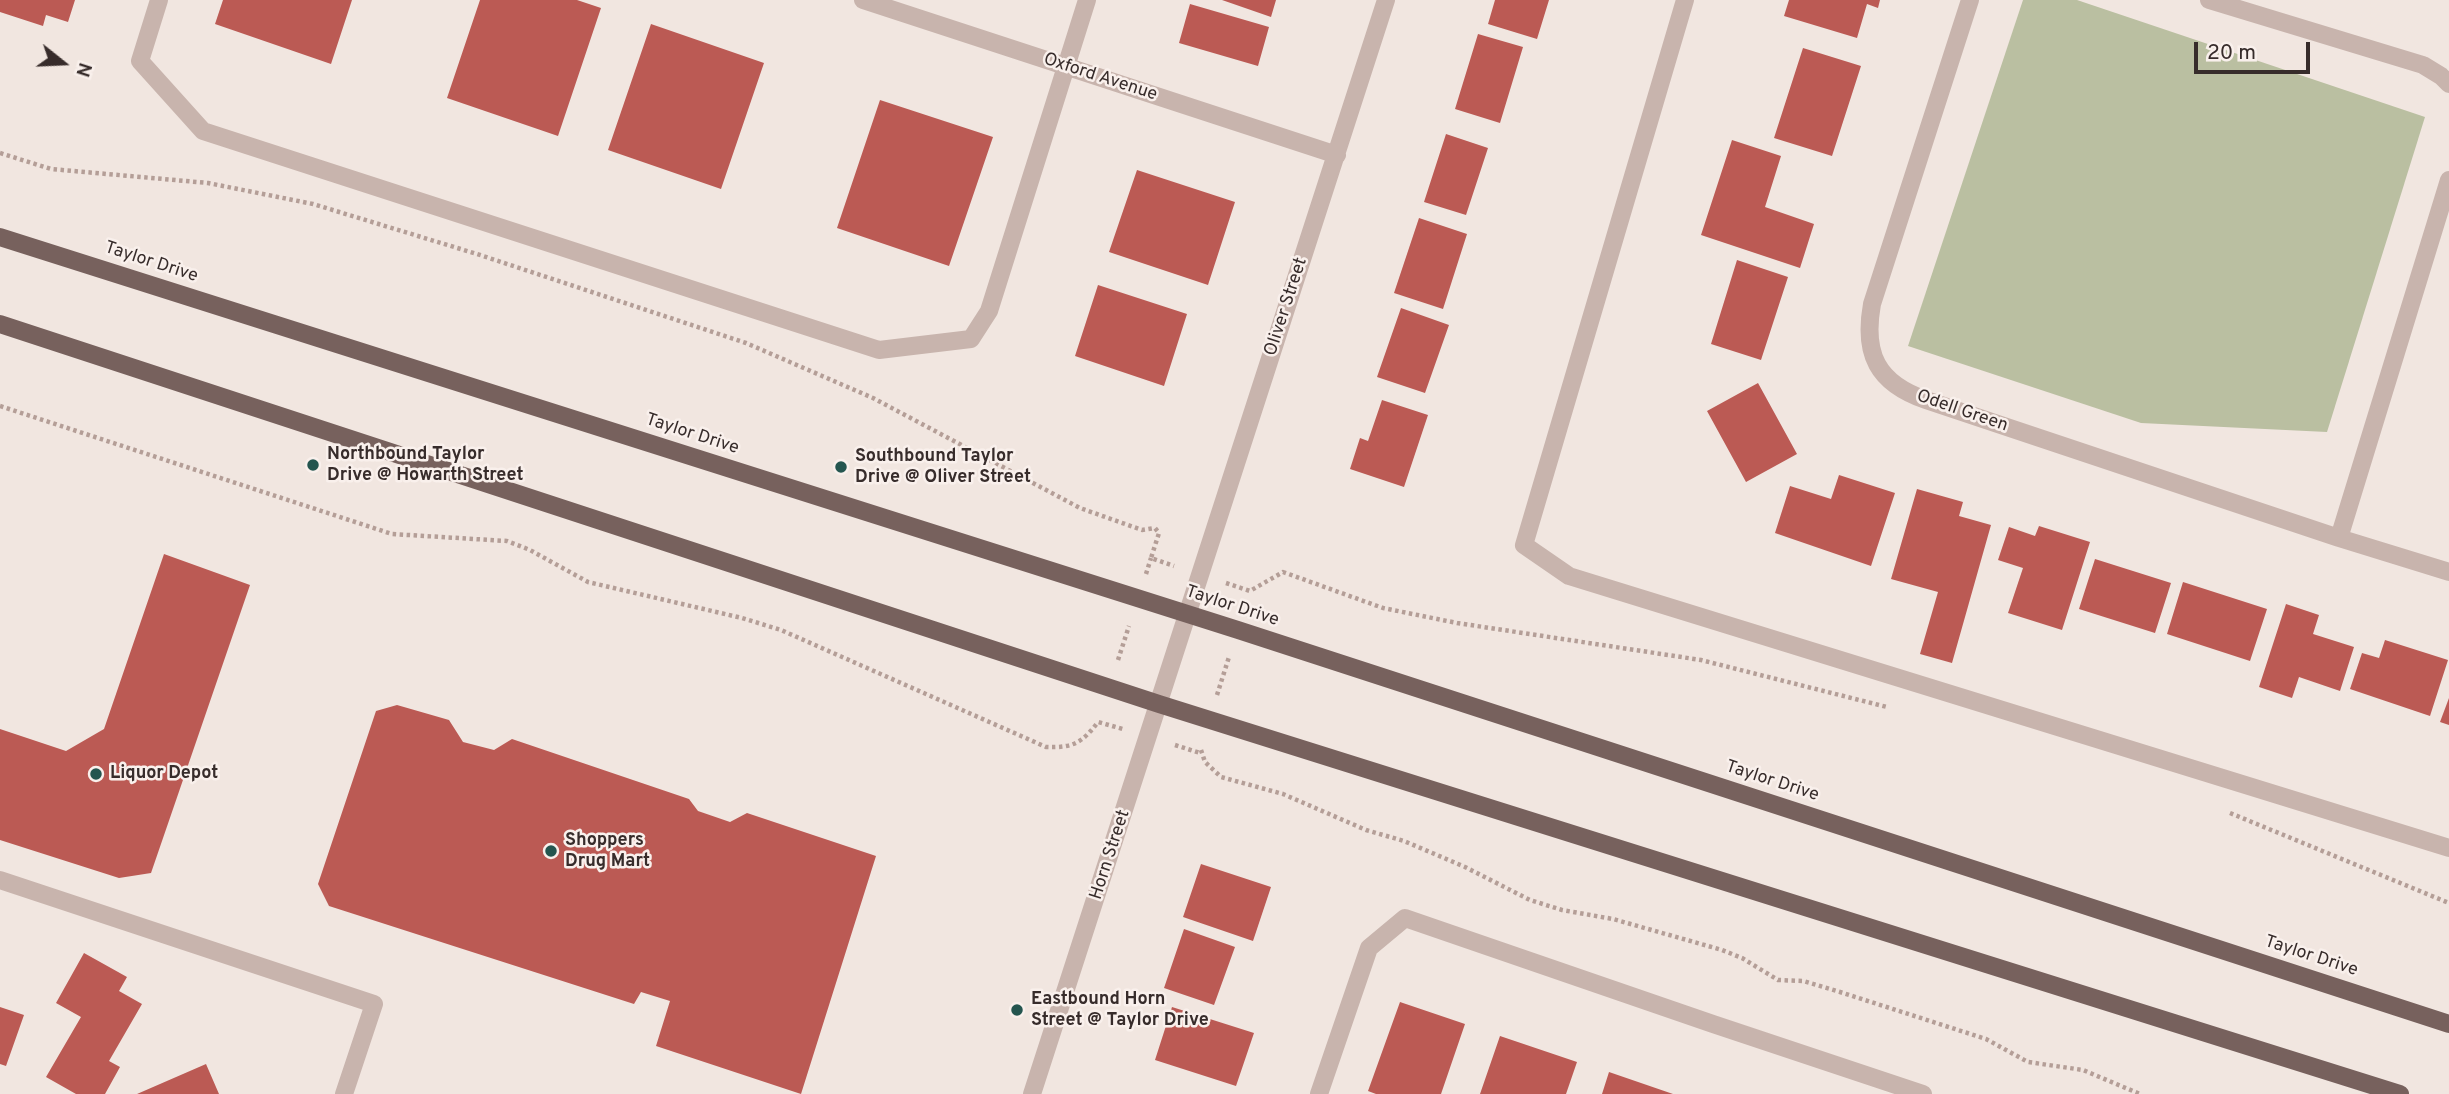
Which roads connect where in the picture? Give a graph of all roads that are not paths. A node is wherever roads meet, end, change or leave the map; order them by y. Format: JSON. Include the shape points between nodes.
{"nodes":[{"id":1,"x":159,"y":0,"type":"edge"},
{"id":2,"x":863,"y":0,"type":"edge"},
{"id":3,"x":1087,"y":0,"type":"edge"},
{"id":4,"x":1386,"y":0,"type":"edge"},
{"id":5,"x":1685,"y":0,"type":"edge"},
{"id":6,"x":1970,"y":0,"type":"edge"},
{"id":7,"x":2209,"y":0,"type":"edge"},
{"id":8,"x":1066,"y":68,"type":"junction"},
{"id":9,"x":2449,"y":84,"type":"edge"},
{"id":10,"x":1337,"y":155,"type":"junction"},
{"id":11,"x":2449,"y":180,"type":"edge"},
{"id":12,"x":0,"y":237,"type":"edge"},
{"id":13,"x":0,"y":324,"type":"edge"},
{"id":14,"x":2339,"y":538,"type":"junction"},
{"id":15,"x":2449,"y":572,"type":"edge"},
{"id":16,"x":1188,"y":614,"type":"junction"},
{"id":17,"x":1159,"y":704,"type":"junction"},
{"id":18,"x":2449,"y":848,"type":"edge"},
{"id":19,"x":0,"y":880,"type":"edge"},
{"id":20,"x":2449,"y":1024,"type":"edge"},
{"id":21,"x":1037,"y":1093,"type":"edge"},
{"id":22,"x":344,"y":1094,"type":"edge"},
{"id":23,"x":1319,"y":1094,"type":"edge"},
{"id":24,"x":1923,"y":1094,"type":"edge"},
{"id":25,"x":2400,"y":1094,"type":"edge"}],
"edges":[{"from":1,"to":8,"type":"street","via":[[140,61],[203,131],[879,350],[971,339],[989,312]]},
{"from":2,"to":8,"type":"street","name":"Oxford Avenue"},
{"from":3,"to":8,"type":"street"},
{"from":4,"to":10,"type":"street","name":"Oliver Street"},
{"from":5,"to":18,"type":"street","via":[[1524,545],[1569,576]]},
{"from":6,"to":14,"type":"street","name":"Odell Green","via":[[1871,304],[1869,338],[1886,377],[1908,393]]},
{"from":7,"to":9,"type":"street","via":[[2423,65]]},
{"from":8,"to":10,"type":"street","name":"Oxford Avenue"},
{"from":10,"to":16,"type":"street","name":"Oliver Street"},
{"from":11,"to":14,"type":"street"},
{"from":12,"to":16,"type":"main road","name":"Taylor Drive"},
{"from":13,"to":17,"type":"main road"},
{"from":14,"to":15,"type":"street","name":"Odell Green"},
{"from":16,"to":17,"type":"street","name":"Horn Street"},
{"from":16,"to":20,"type":"main road","name":"Taylor Drive"},
{"from":17,"to":21,"type":"street","name":"Horn Street"},
{"from":17,"to":25,"type":"main road"},
{"from":19,"to":22,"type":"street","via":[[374,1004]]},
{"from":23,"to":24,"type":"street","via":[[1369,948],[1405,918]]}]}
